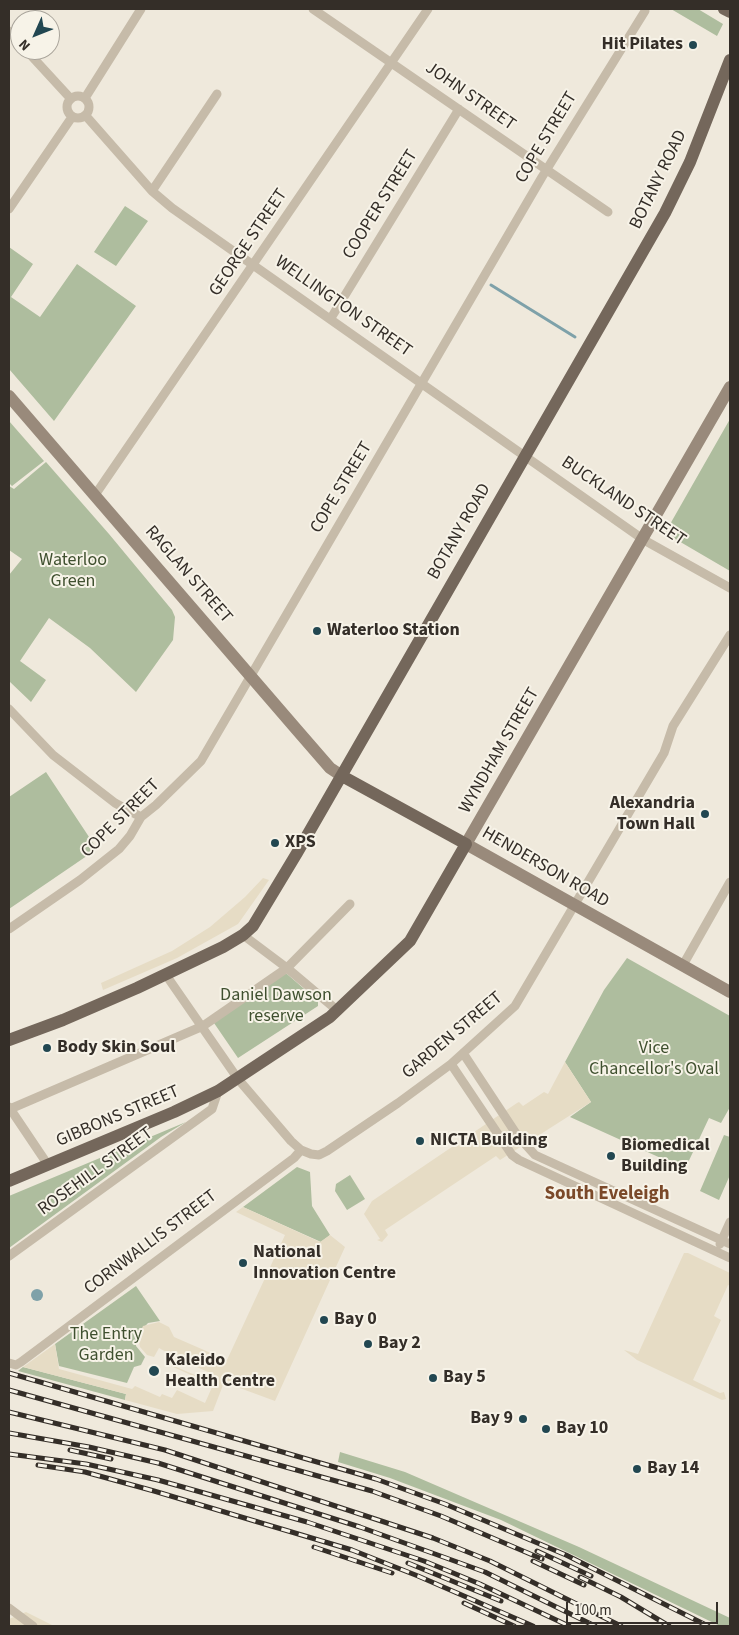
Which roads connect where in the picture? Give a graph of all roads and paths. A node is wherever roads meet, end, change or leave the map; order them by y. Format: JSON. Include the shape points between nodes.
{"nodes":[{"id":1,"x":141,"y":9,"type":"edge"},
{"id":2,"x":314,"y":9,"type":"edge"},
{"id":3,"x":428,"y":9,"type":"edge"},
{"id":4,"x":724,"y":9,"type":"edge"},
{"id":5,"x":645,"y":11,"type":"dead end"},
{"id":6,"x":730,"y":12,"type":"edge"},
{"id":7,"x":35,"y":60,"type":"edge"},
{"id":8,"x":730,"y":60,"type":"edge"},
{"id":9,"x":392,"y":63,"type":"junction"},
{"id":10,"x":217,"y":94,"type":"dead end"},
{"id":11,"x":85,"y":98,"type":"junction"},
{"id":12,"x":71,"y":99,"type":"junction"},
{"id":13,"x":459,"y":109,"type":"junction"},
{"id":14,"x":86,"y":116,"type":"junction"},
{"id":15,"x":72,"y":117,"type":"junction"},
{"id":16,"x":547,"y":169,"type":"junction"},
{"id":17,"x":152,"y":191,"type":"junction"},
{"id":18,"x":9,"y":209,"type":"edge"},
{"id":19,"x":608,"y":212,"type":"dead end"},
{"id":20,"x":254,"y":264,"type":"junction"},
{"id":21,"x":331,"y":318,"type":"junction"},
{"id":22,"x":423,"y":383,"type":"junction"},
{"id":23,"x":730,"y":387,"type":"edge"},
{"id":24,"x":9,"y":396,"type":"edge"},
{"id":25,"x":525,"y":455,"type":"junction"},
{"id":26,"x":95,"y":496,"type":"junction"},
{"id":27,"x":644,"y":540,"type":"junction"},
{"id":28,"x":730,"y":588,"type":"edge"},
{"id":29,"x":730,"y":634,"type":"edge"},
{"id":30,"x":251,"y":675,"type":"junction"},
{"id":31,"x":9,"y":709,"type":"edge"},
{"id":32,"x":342,"y":776,"type":"junction"},
{"id":33,"x":141,"y":817,"type":"junction"},
{"id":34,"x":466,"y":844,"type":"junction"},
{"id":35,"x":730,"y":882,"type":"edge"},
{"id":36,"x":350,"y":904,"type":"dead end"},
{"id":37,"x":574,"y":906,"type":"junction"},
{"id":38,"x":9,"y":928,"type":"edge"},
{"id":39,"x":243,"y":935,"type":"junction"},
{"id":40,"x":683,"y":965,"type":"junction"},
{"id":41,"x":287,"y":968,"type":"junction"},
{"id":42,"x":166,"y":974,"type":"junction"},
{"id":43,"x":730,"y":992,"type":"edge"},
{"id":44,"x":338,"y":1011,"type":"junction"},
{"id":45,"x":203,"y":1026,"type":"junction"},
{"id":46,"x":9,"y":1040,"type":"edge"},
{"id":47,"x":463,"y":1053,"type":"junction"},
{"id":48,"x":451,"y":1064,"type":"junction"},
{"id":49,"x":238,"y":1079,"type":"junction"},
{"id":50,"x":218,"y":1091,"type":"junction"},
{"id":51,"x":9,"y":1108,"type":"edge"},
{"id":52,"x":301,"y":1150,"type":"junction"},
{"id":53,"x":48,"y":1165,"type":"junction"},
{"id":54,"x":9,"y":1181,"type":"edge"},
{"id":55,"x":730,"y":1222,"type":"edge"},
{"id":56,"x":726,"y":1242,"type":"edge"},
{"id":57,"x":717,"y":1251,"type":"junction"},
{"id":58,"x":729,"y":1255,"type":"edge"},
{"id":59,"x":9,"y":1256,"type":"edge"},
{"id":60,"x":9,"y":1363,"type":"edge"},
{"id":61,"x":10,"y":1609,"type":"edge"},
{"id":62,"x":33,"y":1626,"type":"edge"}],
"edges":[{"from":1,"to":11,"type":"street"},
{"from":2,"to":9,"type":"street","name":"JOHN STREET"},
{"from":3,"to":9,"type":"street","name":"GEORGE STREET"},
{"from":4,"to":6,"type":"main road"},
{"from":5,"to":16,"type":"street","name":"COPE STREET"},
{"from":7,"to":12,"type":"street"},
{"from":8,"to":25,"type":"main road","name":"BOTANY ROAD","via":[[690,162],[665,213]]},
{"from":9,"to":13,"type":"street","name":"JOHN STREET"},
{"from":9,"to":20,"type":"street","name":"GEORGE STREET"},
{"from":10,"to":17,"type":"street"},
{"from":11,"to":12,"type":"street"},
{"from":11,"to":14,"type":"street","via":[[90,107]]},
{"from":12,"to":15,"type":"street","via":[[67,108]]},
{"from":13,"to":16,"type":"street","name":"JOHN STREET"},
{"from":13,"to":21,"type":"street","name":"COOPER STREET"},
{"from":14,"to":15,"type":"street"},
{"from":14,"to":17,"type":"street","name":"WELLINGTON STREET"},
{"from":15,"to":18,"type":"street"},
{"from":16,"to":19,"type":"street","name":"JOHN STREET"},
{"from":16,"to":22,"type":"street","name":"COPE STREET"},
{"from":17,"to":20,"type":"street","name":"WELLINGTON STREET"},
{"from":20,"to":21,"type":"street","name":"WELLINGTON STREET"},
{"from":20,"to":26,"type":"street","name":"GEORGE STREET"},
{"from":21,"to":22,"type":"street","name":"WELLINGTON STREET"},
{"from":22,"to":25,"type":"street","name":"WELLINGTON STREET"},
{"from":22,"to":30,"type":"street","name":"COPE STREET"},
{"from":23,"to":27,"type":"main road","name":"WYNDHAM STREET"},
{"from":24,"to":26,"type":"main road","name":"RAGLAN STREET"},
{"from":25,"to":27,"type":"street","name":"BUCKLAND STREET"},
{"from":25,"to":32,"type":"main road","name":"BOTANY ROAD"},
{"from":26,"to":30,"type":"main road","name":"RAGLAN STREET"},
{"from":27,"to":28,"type":"street","name":"BUCKLAND STREET"},
{"from":27,"to":34,"type":"main road","name":"WYNDHAM STREET"},
{"from":29,"to":37,"type":"street","name":"GARDEN STREET","via":[[673,726],[664,753]]},
{"from":30,"to":32,"type":"main road","name":"RAGLAN STREET","via":[[330,768]]},
{"from":30,"to":33,"type":"street","name":"COPE STREET","via":[[201,761]]},
{"from":31,"to":33,"type":"street","via":[[54,755],[115,803]]},
{"from":32,"to":34,"type":"main road","name":"HENDERSON ROAD"},
{"from":32,"to":39,"type":"main road","name":"BOTANY ROAD","via":[[268,902],[253,926]]},
{"from":33,"to":38,"type":"street","name":"COPE STREET","via":[[130,836],[112,855]]},
{"from":34,"to":37,"type":"main road","name":"HENDERSON ROAD"},
{"from":34,"to":44,"type":"main road","name":"WYNDHAM STREET","via":[[410,941]]},
{"from":35,"to":40,"type":"street"},
{"from":36,"to":41,"type":"street"},
{"from":37,"to":40,"type":"main road","name":"HENDERSON ROAD"},
{"from":37,"to":47,"type":"street","name":"GARDEN STREET","via":[[519,1001]]},
{"from":39,"to":41,"type":"street"},
{"from":39,"to":42,"type":"main road","name":"BOTANY ROAD"},
{"from":40,"to":43,"type":"main road","name":"HENDERSON ROAD"},
{"from":41,"to":44,"type":"street"},
{"from":41,"to":45,"type":"street"},
{"from":42,"to":45,"type":"street"},
{"from":42,"to":46,"type":"main road","name":"BOTANY ROAD"},
{"from":44,"to":49,"type":"main road","name":"WYNDHAM STREET"},
{"from":45,"to":49,"type":"street"},
{"from":45,"to":51,"type":"street"},
{"from":47,"to":48,"type":"street","name":"GARDEN STREET"},
{"from":47,"to":56,"type":"street","via":[[517,1135],[535,1155]]},
{"from":48,"to":52,"type":"street","name":"GARDEN STREET","via":[[330,1149],[316,1155]]},
{"from":48,"to":57,"type":"street","via":[[519,1160]]},
{"from":49,"to":50,"type":"main road","name":"GIBBONS STREET"},
{"from":49,"to":52,"type":"street"},
{"from":50,"to":53,"type":"main road","name":"GIBBONS STREET"},
{"from":50,"to":59,"type":"street","name":"ROSEHILL STREET","via":[[212,1109]]},
{"from":51,"to":53,"type":"street"},
{"from":52,"to":60,"type":"street","name":"CORNWALLIS STREET","via":[[16,1365]]},
{"from":53,"to":54,"type":"main road","name":"GIBBONS STREET"},
{"from":55,"to":56,"type":"street"},
{"from":56,"to":57,"type":"street"},
{"from":57,"to":58,"type":"street"},
{"from":61,"to":62,"type":"street"}]}
